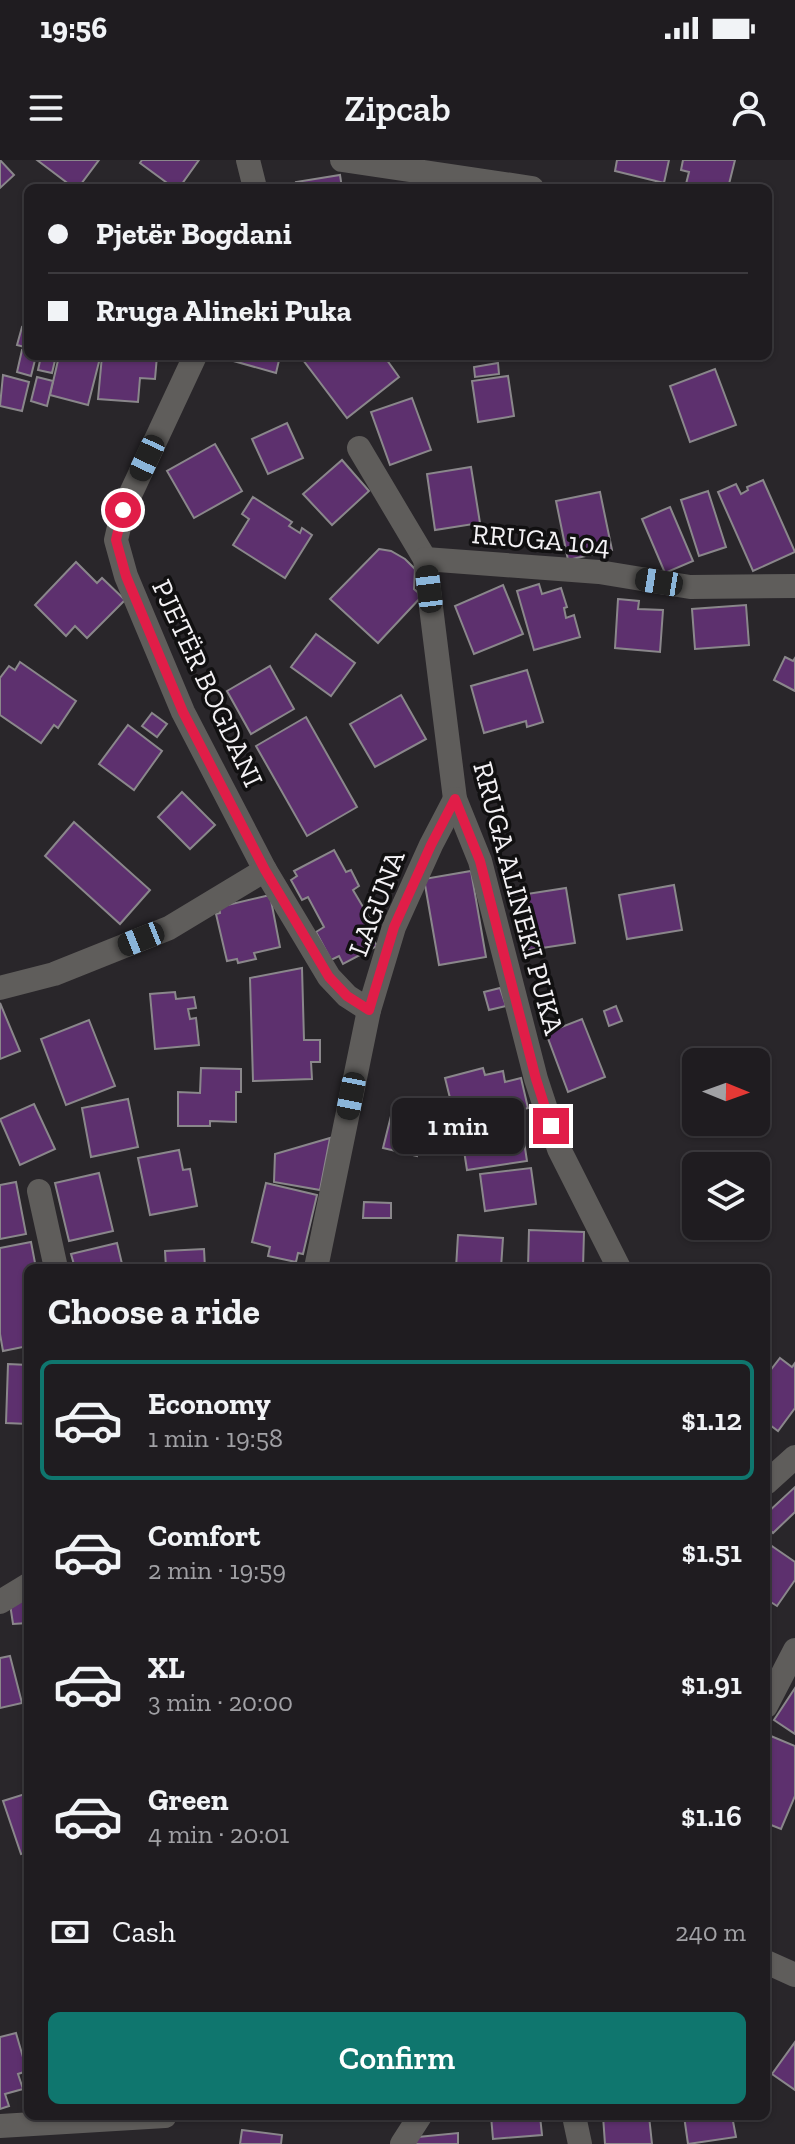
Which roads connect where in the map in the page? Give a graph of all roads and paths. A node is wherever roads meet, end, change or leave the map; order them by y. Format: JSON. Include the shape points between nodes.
{"nodes":[{"id":1,"x":248,"y":160,"type":"edge"},
{"id":2,"x":342,"y":160,"type":"edge"},
{"id":3,"x":254,"y":184,"type":"edge"},
{"id":4,"x":505,"y":184,"type":"edge"},
{"id":5,"x":193,"y":360,"type":"edge"},
{"id":6,"x":359,"y":448,"type":"dead end"},
{"id":7,"x":425,"y":559,"type":"junction"},
{"id":8,"x":795,"y":586,"type":"edge"},
{"id":9,"x":455,"y":799,"type":"junction"},
{"id":10,"x":265,"y":870,"type":"junction"},
{"id":11,"x":0,"y":988,"type":"edge"},
{"id":12,"x":369,"y":1010,"type":"junction"},
{"id":13,"x":39,"y":1191,"type":"dead end"},
{"id":14,"x":55,"y":1264,"type":"edge"},
{"id":15,"x":317,"y":1264,"type":"edge"},
{"id":16,"x":617,"y":1264,"type":"edge"},
{"id":17,"x":795,"y":1457,"type":"edge"},
{"id":18,"x":770,"y":1479,"type":"edge"},
{"id":19,"x":24,"y":1587,"type":"edge"},
{"id":20,"x":0,"y":1602,"type":"edge"},
{"id":21,"x":795,"y":1650,"type":"edge"},
{"id":22,"x":770,"y":1698,"type":"edge"},
{"id":23,"x":770,"y":1964,"type":"edge"},
{"id":24,"x":795,"y":1975,"type":"edge"},
{"id":25,"x":99,"y":2120,"type":"edge"},
{"id":26,"x":417,"y":2120,"type":"edge"},
{"id":27,"x":575,"y":2120,"type":"edge"},
{"id":28,"x":0,"y":2126,"type":"edge"},
{"id":29,"x":402,"y":2144,"type":"edge"},
{"id":30,"x":580,"y":2144,"type":"edge"}],
"edges":[{"from":1,"to":3,"type":"street"},
{"from":2,"to":4,"type":"street"},
{"from":5,"to":10,"type":"street","name":"PJETËR BOGDANI","via":[[123,510],[116,540],[183,712]]},
{"from":6,"to":7,"type":"street","name":"RRUGA ALINEKI PUKA"},
{"from":7,"to":8,"type":"street","name":"RRUGA 104","via":[[599,572],[690,587]]},
{"from":7,"to":9,"type":"street","name":"RRUGA ALINEKI PUKA"},
{"from":9,"to":12,"type":"street","name":"LAGUNA","via":[[394,927]]},
{"from":9,"to":16,"type":"street","name":"RRUGA ALINEKI PUKA","via":[[480,861],[559,1149]]},
{"from":10,"to":11,"type":"street","via":[[169,928],[54,974]]},
{"from":10,"to":12,"type":"street","name":"PJETËR BOGDANI","via":[[329,977]]},
{"from":12,"to":15,"type":"street","name":"LAGUNA"},
{"from":13,"to":14,"type":"street"},
{"from":17,"to":18,"type":"street"},
{"from":19,"to":20,"type":"street"},
{"from":21,"to":22,"type":"street"},
{"from":23,"to":24,"type":"street"},
{"from":25,"to":28,"type":"street"},
{"from":26,"to":29,"type":"street"},
{"from":27,"to":30,"type":"street"}]}
